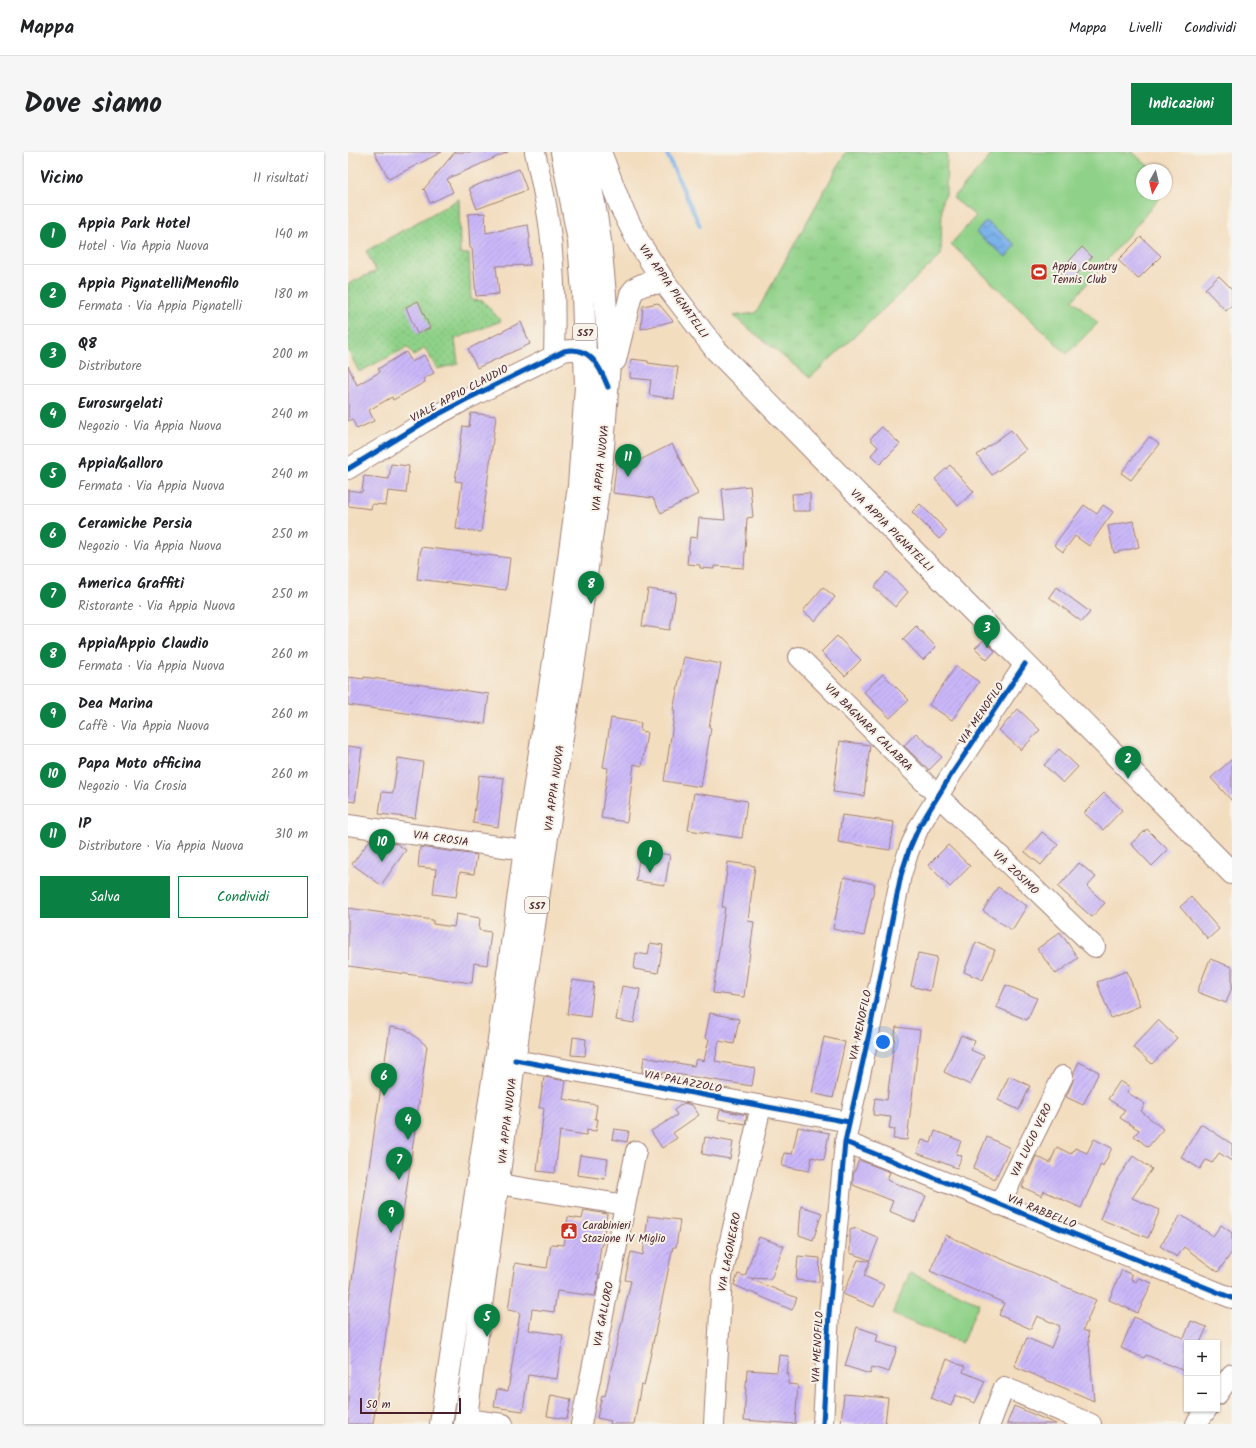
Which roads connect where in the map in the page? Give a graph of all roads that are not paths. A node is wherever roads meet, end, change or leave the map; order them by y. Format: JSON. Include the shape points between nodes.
{"nodes":[{"id":1,"x":535,"y":152,"type":"edge"},
{"id":2,"x":562,"y":152,"type":"edge"},
{"id":3,"x":583,"y":152,"type":"edge"},
{"id":4,"x":600,"y":152,"type":"edge"},
{"id":5,"x":665,"y":283,"type":"junction"},
{"id":6,"x":586,"y":354,"type":"junction"},
{"id":7,"x":554,"y":356,"type":"junction"},
{"id":8,"x":608,"y":387,"type":"junction"},
{"id":9,"x":348,"y":469,"type":"edge"},
{"id":10,"x":799,"y":657,"type":"dead end"},
{"id":11,"x":1025,"y":664,"type":"junction"},
{"id":12,"x":938,"y":796,"type":"junction"},
{"id":13,"x":348,"y":825,"type":"edge"},
{"id":14,"x":511,"y":848,"type":"dead end"},
{"id":15,"x":1232,"y":873,"type":"edge"},
{"id":16,"x":1095,"y":947,"type":"dead end"},
{"id":17,"x":515,"y":1060,"type":"junction"},
{"id":18,"x":1062,"y":1076,"type":"dead end"},
{"id":19,"x":761,"y":1106,"type":"junction"},
{"id":20,"x":849,"y":1122,"type":"junction"},
{"id":21,"x":844,"y":1142,"type":"junction"},
{"id":22,"x":636,"y":1151,"type":"dead end"},
{"id":23,"x":499,"y":1184,"type":"junction"},
{"id":24,"x":625,"y":1205,"type":"junction"},
{"id":25,"x":1000,"y":1205,"type":"junction"},
{"id":26,"x":1232,"y":1298,"type":"edge"},
{"id":27,"x":451,"y":1354,"type":"junction"},
{"id":28,"x":1232,"y":1374,"type":"edge"},
{"id":29,"x":1220,"y":1391,"type":"edge"},
{"id":30,"x":1205,"y":1412,"type":"edge"},
{"id":31,"x":466,"y":1421,"type":"edge"},
{"id":32,"x":432,"y":1424,"type":"edge"},
{"id":33,"x":441,"y":1424,"type":"edge"},
{"id":34,"x":503,"y":1424,"type":"edge"},
{"id":35,"x":581,"y":1424,"type":"edge"},
{"id":36,"x":714,"y":1424,"type":"edge"},
{"id":37,"x":823,"y":1424,"type":"edge"},
{"id":38,"x":990,"y":1424,"type":"edge"},
{"id":39,"x":1091,"y":1424,"type":"edge"},
{"id":40,"x":1196,"y":1424,"type":"edge"}],
"edges":[{"from":1,"to":7,"type":"street","via":[[552,250],[555,300]]},
{"from":2,"to":6,"type":"main road","name":"VIA APPIA NUOVA","number":"SS7","via":[[579,241]]},
{"from":3,"to":8,"type":"main road","name":"VIA APPIA NUOVA","number":"SS7","via":[[600,241],[609,364]]},
{"from":4,"to":5,"type":"main road","name":"VIA APPIA PIGNATELLI","via":[[625,216],[648,259]]},
{"from":5,"to":8,"type":"main road","via":[[641,285],[632,294]]},
{"from":5,"to":11,"type":"main road","name":"VIA APPIA PIGNATELLI","via":[[734,370]]},
{"from":6,"to":7,"type":"street","name":"VIALE APPIO CLAUDIO","via":[[569,350]]},
{"from":6,"to":8,"type":"street","via":[[598,365]]},
{"from":6,"to":27,"type":"main road","name":"VIA APPIA NUOVA","number":"SS7","via":[[585,407],[576,513]]},
{"from":7,"to":9,"type":"street","name":"VIALE APPIO CLAUDIO","via":[[426,421]]},
{"from":8,"to":17,"type":"main road","name":"VIA APPIA NUOVA","number":"SS7","via":[[599,489]]},
{"from":10,"to":12,"type":"street","name":"VIA BAGNARA CALABRA"},
{"from":11,"to":12,"type":"street","name":"VIA MENOFILO"},
{"from":11,"to":15,"type":"main road","name":"VIA APPIA PIGNATELLI"},
{"from":12,"to":16,"type":"street","name":"VIA ZOSIMO"},
{"from":12,"to":20,"type":"street","name":"VIA MENOFILO","via":[[919,828],[901,875]]},
{"from":13,"to":14,"type":"street","name":"VIA CROSIA"},
{"from":17,"to":19,"type":"street","name":"VIA PALAZZOLO"},
{"from":17,"to":23,"type":"main road","name":"VIA APPIA NUOVA","number":"SS7"},
{"from":18,"to":25,"type":"street","name":"VIA LUCIO VERO"},
{"from":19,"to":20,"type":"street","name":"VIA PALAZZOLO"},
{"from":19,"to":36,"type":"street","name":"VIA LAGONEGRO","via":[[722,1276]]},
{"from":20,"to":21,"type":"street","name":"VIA MENOFILO"},
{"from":21,"to":25,"type":"street","name":"VIA RABBELLO"},
{"from":21,"to":37,"type":"street","name":"VIA MENOFILO","via":[[829,1313]]},
{"from":22,"to":24,"type":"street","name":"VIA GALLORO"},
{"from":23,"to":24,"type":"street"},
{"from":23,"to":31,"type":"main road","name":"VIA APPIA NUOVA","number":"SS7"},
{"from":24,"to":35,"type":"street","name":"VIA GALLORO"},
{"from":25,"to":26,"type":"street","name":"VIA RABBELLO"},
{"from":27,"to":32,"type":"street","name":"VIA APPIA NUOVA"},
{"from":27,"to":33,"type":"main road","name":"VIA APPIA NUOVA","number":"SS7"},
{"from":28,"to":29,"type":"street"},
{"from":30,"to":40,"type":"street"},
{"from":31,"to":34,"type":"street"},
{"from":38,"to":39,"type":"street","via":[[1004,1386]]}]}
